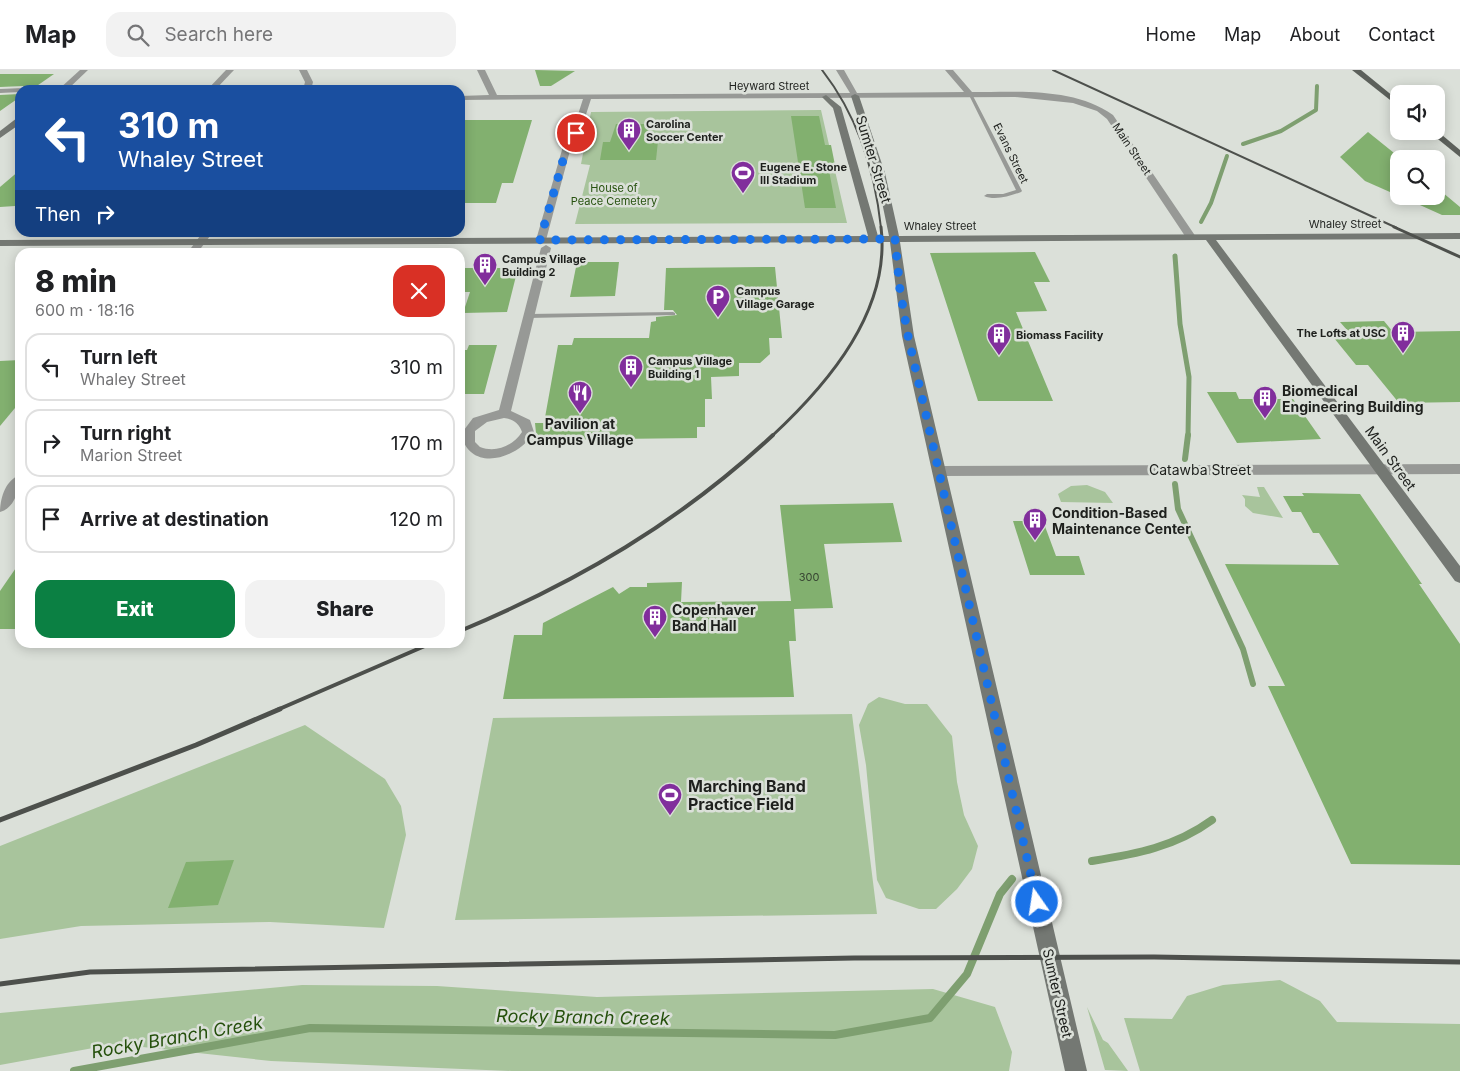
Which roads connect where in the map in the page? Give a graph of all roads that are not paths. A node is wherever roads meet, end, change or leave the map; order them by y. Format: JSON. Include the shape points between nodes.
{"nodes":[{"id":1,"x":84,"y":70,"type":"edge"},
{"id":2,"x":230,"y":70,"type":"edge"},
{"id":3,"x":303,"y":70,"type":"edge"},
{"id":4,"x":481,"y":70,"type":"edge"},
{"id":5,"x":840,"y":70,"type":"edge"},
{"id":6,"x":949,"y":70,"type":"edge"},
{"id":7,"x":1356,"y":70,"type":"edge"},
{"id":8,"x":68,"y":85,"type":"edge"},
{"id":9,"x":216,"y":85,"type":"edge"},
{"id":10,"x":308,"y":85,"type":"edge"},
{"id":11,"x":0,"y":90,"type":"edge"},
{"id":12,"x":15,"y":90,"type":"edge"},
{"id":13,"x":970,"y":94,"type":"junction"},
{"id":14,"x":855,"y":96,"type":"junction"},
{"id":15,"x":578,"y":97,"type":"junction"},
{"id":16,"x":588,"y":97,"type":"junction"},
{"id":17,"x":826,"y":97,"type":"junction"},
{"id":18,"x":465,"y":98,"type":"edge"},
{"id":19,"x":494,"y":98,"type":"junction"},
{"id":20,"x":1390,"y":98,"type":"edge"},
{"id":21,"x":1078,"y":102,"type":"joint"},
{"id":22,"x":15,"y":124,"type":"edge"},
{"id":23,"x":0,"y":135,"type":"edge"},
{"id":24,"x":1443,"y":140,"type":"edge"},
{"id":25,"x":568,"y":143,"type":"junction"},
{"id":26,"x":1460,"y":154,"type":"edge"},
{"id":27,"x":987,"y":196,"type":"dead end"},
{"id":28,"x":1460,"y":236,"type":"edge"},
{"id":29,"x":204,"y":237,"type":"edge"},
{"id":30,"x":1191,"y":237,"type":"junction"},
{"id":31,"x":1209,"y":237,"type":"junction"},
{"id":32,"x":874,"y":239,"type":"junction"},
{"id":33,"x":895,"y":239,"type":"junction"},
{"id":34,"x":200,"y":243,"type":"junction"},
{"id":35,"x":0,"y":244,"type":"edge"},
{"id":36,"x":543,"y":244,"type":"junction"},
{"id":37,"x":196,"y":248,"type":"edge"},
{"id":38,"x":673,"y":314,"type":"dead end"},
{"id":39,"x":528,"y":316,"type":"junction"},
{"id":40,"x":504,"y":414,"type":"junction"},
{"id":41,"x":465,"y":432,"type":"edge"},
{"id":42,"x":465,"y":437,"type":"edge"},
{"id":43,"x":1380,"y":469,"type":"junction"},
{"id":44,"x":1460,"y":469,"type":"edge"},
{"id":45,"x":939,"y":471,"type":"junction"},
{"id":46,"x":15,"y":487,"type":"edge"},
{"id":47,"x":0,"y":507,"type":"edge"},
{"id":48,"x":1460,"y":577,"type":"edge"},
{"id":49,"x":1076,"y":1071,"type":"edge"}],
"edges":[{"from":1,"to":8,"type":"street"},
{"from":2,"to":9,"type":"street"},
{"from":3,"to":10,"type":"street"},
{"from":4,"to":19,"type":"street"},
{"from":5,"to":14,"type":"street"},
{"from":6,"to":13,"type":"street"},
{"from":7,"to":20,"type":"main road"},
{"from":11,"to":12,"type":"street"},
{"from":13,"to":14,"type":"street","name":"Heyward Street"},
{"from":13,"to":21,"type":"street","name":"Heyward Street","via":[[1029,95]]},
{"from":13,"to":27,"type":"lane","name":"Evans Street","via":[[1019,191]]},
{"from":14,"to":17,"type":"street","name":"Heyward Street"},
{"from":14,"to":33,"type":"street","name":"Sumter Street","via":[[887,196]]},
{"from":15,"to":16,"type":"street","name":"Heyward Street"},
{"from":15,"to":19,"type":"street","name":"Heyward Street"},
{"from":15,"to":25,"type":"street","via":[[566,133]]},
{"from":16,"to":17,"type":"street","name":"Heyward Street"},
{"from":16,"to":25,"type":"street","via":[[576,133]]},
{"from":17,"to":32,"type":"street","name":"Sumter Street","via":[[840,116]]},
{"from":18,"to":19,"type":"street","name":"Heyward Street"},
{"from":21,"to":30,"type":"street","name":"Main Street","via":[[1097,108],[1110,117]]},
{"from":22,"to":23,"type":"street"},
{"from":24,"to":26,"type":"main road"},
{"from":25,"to":36,"type":"street"},
{"from":28,"to":31,"type":"street","name":"Whaley Street"},
{"from":29,"to":34,"type":"street"},
{"from":30,"to":31,"type":"street","name":"Whaley Street"},
{"from":30,"to":33,"type":"street","name":"Whaley Street"},
{"from":31,"to":43,"type":"street","name":"Main Street"},
{"from":32,"to":33,"type":"street","name":"Whaley Street"},
{"from":32,"to":36,"type":"street","name":"Whaley Street"},
{"from":33,"to":45,"type":"street","name":"Sumter Street","via":[[908,336]]},
{"from":34,"to":35,"type":"street","name":"Whaley Street"},
{"from":34,"to":36,"type":"street","name":"Whaley Street"},
{"from":34,"to":37,"type":"street"},
{"from":36,"to":39,"type":"street"},
{"from":38,"to":39,"type":"lane"},
{"from":39,"to":40,"type":"street"},
{"from":40,"to":41,"type":"street","via":[[480,420]]},
{"from":40,"to":42,"type":"street","via":[[526,423],[526,436],[515,448],[485,453],[470,446]]},
{"from":43,"to":44,"type":"street","name":"Catawba Street"},
{"from":43,"to":45,"type":"street","name":"Catawba Street"},
{"from":43,"to":48,"type":"street","name":"Main Street"},
{"from":45,"to":49,"type":"street","name":"Sumter Street"},
{"from":46,"to":47,"type":"street"}]}
